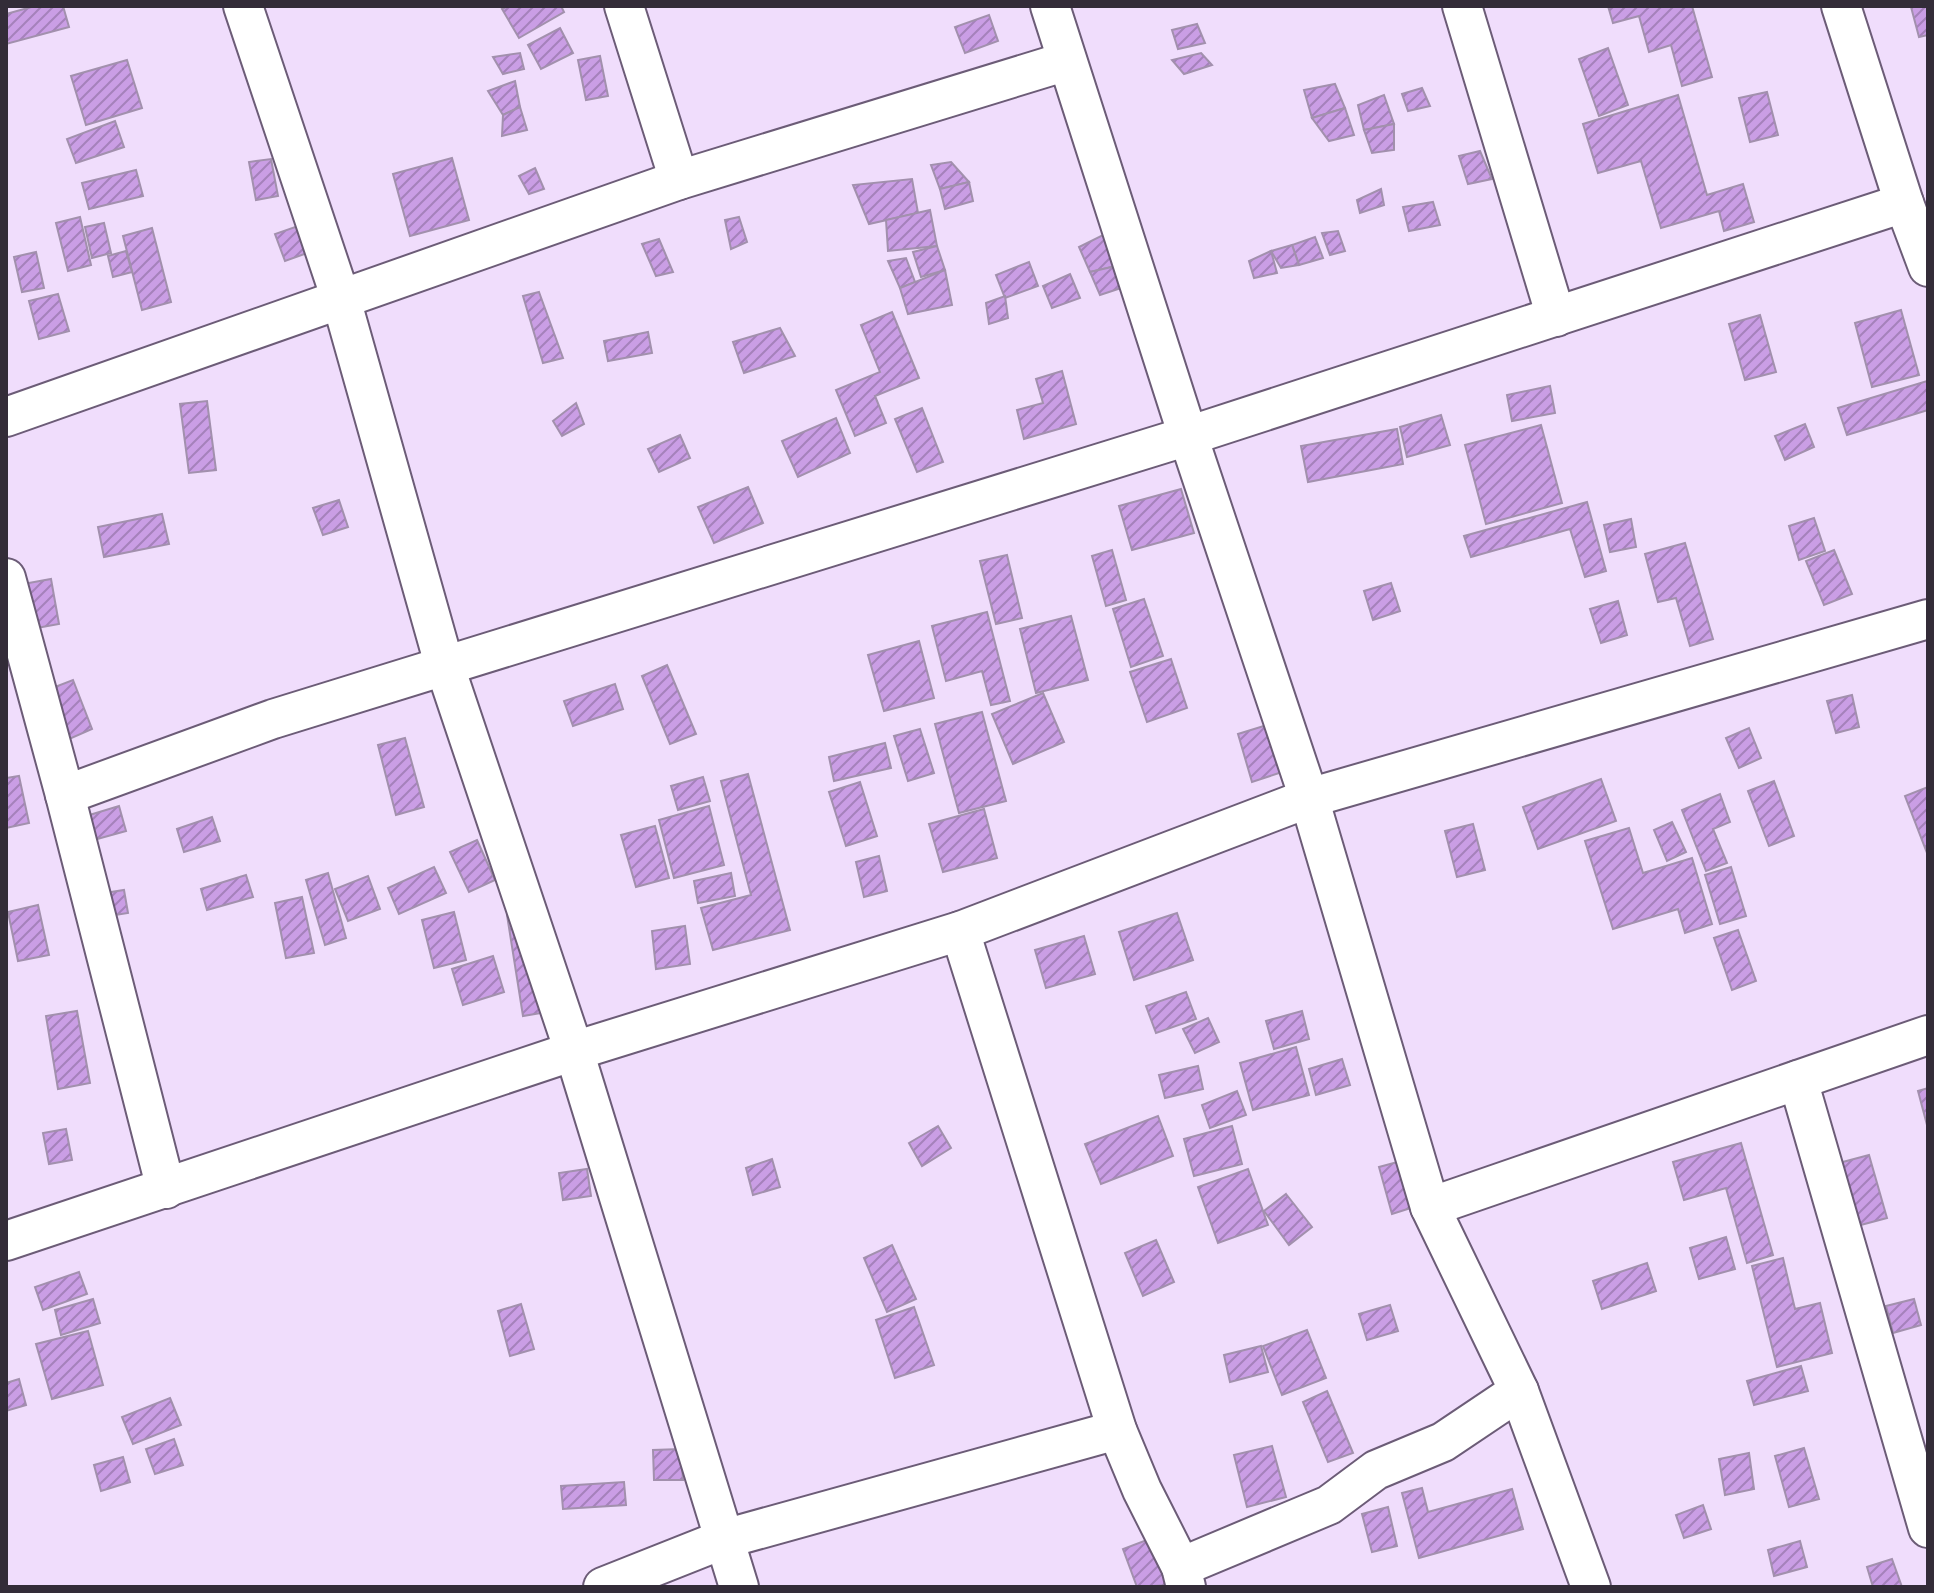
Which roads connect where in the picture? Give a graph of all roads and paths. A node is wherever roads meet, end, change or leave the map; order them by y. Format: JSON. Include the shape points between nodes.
{"nodes":[{"id":1,"x":243,"y":6,"type":"edge"},
{"id":2,"x":624,"y":6,"type":"edge"},
{"id":3,"x":1050,"y":6,"type":"edge"},
{"id":4,"x":1462,"y":6,"type":"edge"},
{"id":5,"x":1841,"y":6,"type":"edge"},
{"id":6,"x":1067,"y":61,"type":"junction"},
{"id":7,"x":679,"y":180,"type":"junction"},
{"id":8,"x":1904,"y":203,"type":"junction"},
{"id":9,"x":1928,"y":267,"type":"edge"},
{"id":10,"x":341,"y":299,"type":"junction"},
{"id":11,"x":1556,"y":317,"type":"junction"},
{"id":12,"x":6,"y":417,"type":"edge"},
{"id":13,"x":1188,"y":436,"type":"junction"},
{"id":14,"x":6,"y":578,"type":"edge"},
{"id":15,"x":1928,"y":619,"type":"edge"},
{"id":16,"x":444,"y":664,"type":"junction"},
{"id":17,"x":65,"y":795,"type":"junction"},
{"id":18,"x":1309,"y":798,"type":"junction"},
{"id":19,"x":960,"y":931,"type":"junction"},
{"id":20,"x":1928,"y":1035,"type":"edge"},
{"id":21,"x":574,"y":1051,"type":"junction"},
{"id":22,"x":1798,"y":1080,"type":"junction"},
{"id":23,"x":166,"y":1189,"type":"junction"},
{"id":24,"x":1430,"y":1207,"type":"junction"},
{"id":25,"x":6,"y":1241,"type":"edge"},
{"id":26,"x":1519,"y":1391,"type":"junction"},
{"id":27,"x":1117,"y":1430,"type":"junction"},
{"id":28,"x":1928,"y":1528,"type":"edge"},
{"id":29,"x":724,"y":1539,"type":"junction"},
{"id":30,"x":1183,"y":1577,"type":"edge"},
{"id":31,"x":603,"y":1587,"type":"edge"},
{"id":32,"x":739,"y":1587,"type":"edge"},
{"id":33,"x":1591,"y":1587,"type":"edge"}],
"edges":[{"from":1,"to":10,"type":"street"},
{"from":2,"to":7,"type":"street"},
{"from":3,"to":6,"type":"street"},
{"from":4,"to":11,"type":"street"},
{"from":5,"to":8,"type":"street"},
{"from":6,"to":7,"type":"street"},
{"from":6,"to":13,"type":"street"},
{"from":7,"to":10,"type":"street"},
{"from":8,"to":9,"type":"street"},
{"from":8,"to":11,"type":"street"},
{"from":10,"to":12,"type":"street"},
{"from":10,"to":16,"type":"street"},
{"from":11,"to":13,"type":"street"},
{"from":13,"to":16,"type":"street"},
{"from":13,"to":18,"type":"street"},
{"from":14,"to":17,"type":"street"},
{"from":15,"to":18,"type":"street"},
{"from":16,"to":17,"type":"street"},
{"from":16,"to":21,"type":"street"},
{"from":17,"to":23,"type":"street"},
{"from":18,"to":19,"type":"street"},
{"from":18,"to":24,"type":"street"},
{"from":19,"to":21,"type":"street"},
{"from":19,"to":27,"type":"street"},
{"from":20,"to":22,"type":"street"},
{"from":21,"to":23,"type":"street"},
{"from":21,"to":29,"type":"street"},
{"from":22,"to":24,"type":"street"},
{"from":22,"to":28,"type":"street"},
{"from":23,"to":25,"type":"street"},
{"from":24,"to":26,"type":"street"},
{"from":26,"to":30,"type":"street","via":[[1443,1442],[1376,1470],[1329,1505]]},
{"from":26,"to":33,"type":"street"},
{"from":27,"to":29,"type":"street"},
{"from":27,"to":30,"type":"street"},
{"from":29,"to":31,"type":"street"},
{"from":29,"to":32,"type":"street"}]}
